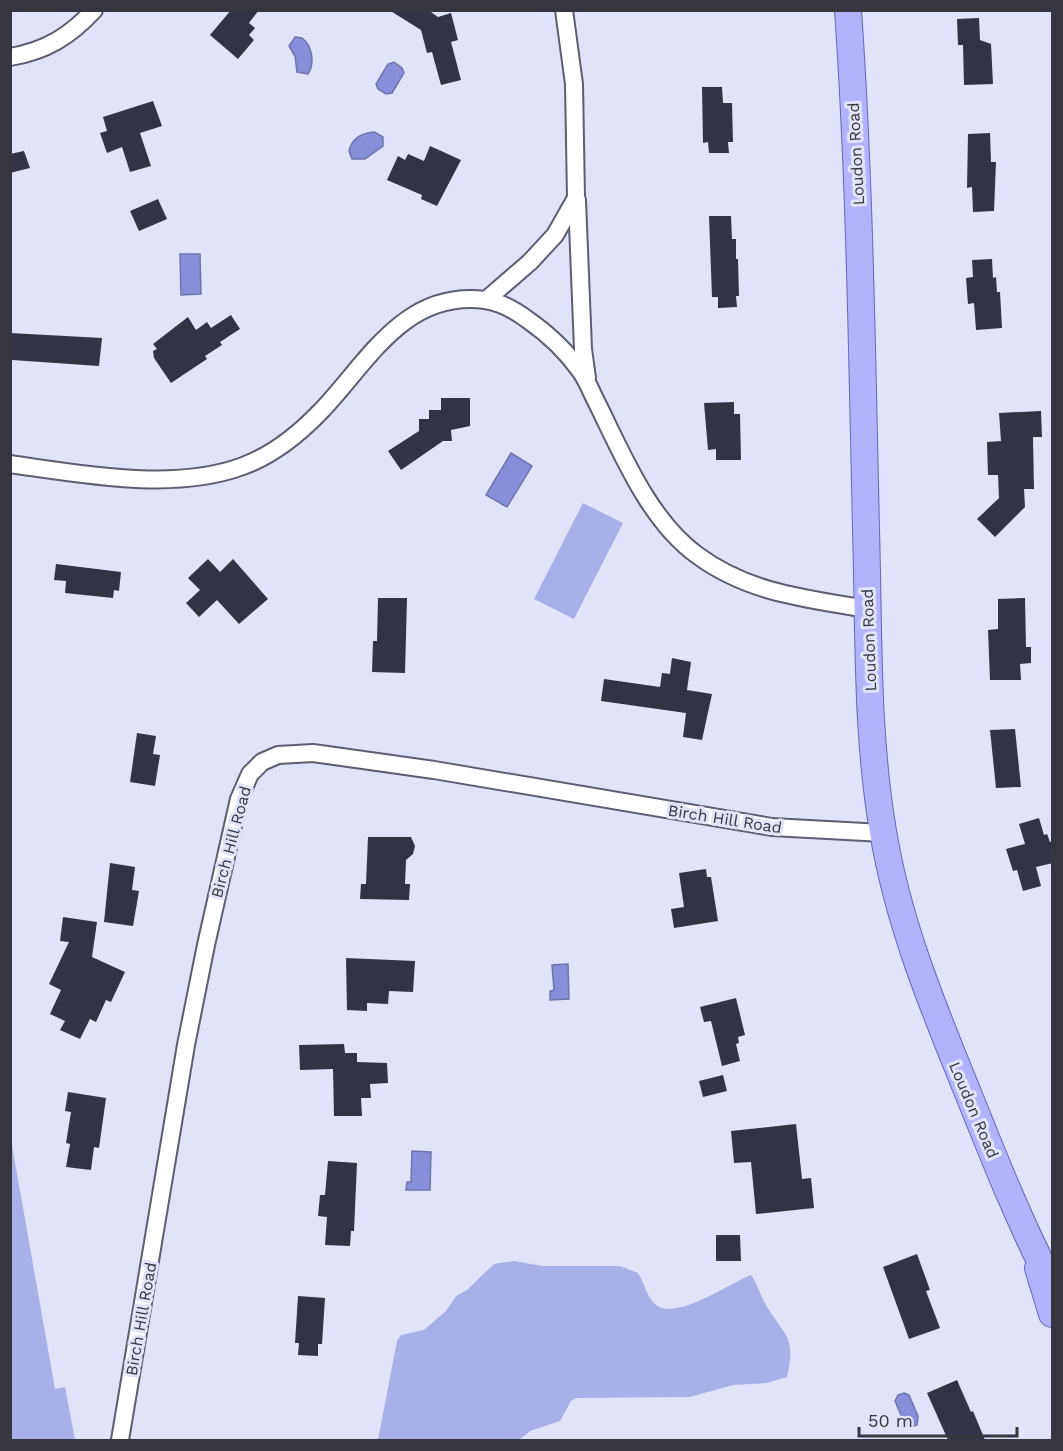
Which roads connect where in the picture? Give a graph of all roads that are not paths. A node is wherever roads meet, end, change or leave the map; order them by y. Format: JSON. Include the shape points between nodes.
{"nodes":[{"id":1,"x":94,"y":10,"type":"edge"},
{"id":2,"x":564,"y":10,"type":"edge"},
{"id":3,"x":848,"y":10,"type":"edge"},
{"id":4,"x":10,"y":57,"type":"edge"},
{"id":5,"x":576,"y":198,"type":"junction"},
{"id":6,"x":486,"y":300,"type":"junction"},
{"id":7,"x":588,"y":385,"type":"junction"},
{"id":8,"x":10,"y":464,"type":"edge"},
{"id":9,"x":868,"y":609,"type":"junction"},
{"id":10,"x":883,"y":833,"type":"junction"},
{"id":11,"x":1030,"y":1242,"type":"junction"},
{"id":12,"x":1053,"y":1285,"type":"edge"},
{"id":13,"x":1053,"y":1314,"type":"edge"},
{"id":14,"x":120,"y":1440,"type":"edge"}],
"edges":[{"from":1,"to":4,"type":"street","via":[[64,39]]},
{"from":2,"to":5,"type":"street","via":[[574,84]]},
{"from":3,"to":9,"type":"main road","name":"Loudon Road","via":[[857,179]]},
{"from":5,"to":6,"type":"street","via":[[555,235]]},
{"from":5,"to":7,"type":"street"},
{"from":6,"to":7,"type":"street","via":[[517,312],[546,333],[573,361]]},
{"from":6,"to":8,"type":"street","via":[[444,304],[406,319],[320,412],[282,445],[244,466],[180,478],[108,476]]},
{"from":7,"to":9,"type":"street","via":[[652,505],[670,530],[697,556],[743,582],[779,594]]},
{"from":9,"to":10,"type":"main road","name":"Loudon Road","via":[[874,754]]},
{"from":10,"to":11,"type":"main road","name":"Loudon Road","via":[[917,966]]},
{"from":10,"to":14,"type":"street","name":"Birch Hill Road","via":[[772,827],[313,753],[287,753],[262,762],[250,774],[239,799],[206,945]]},
{"from":11,"to":12,"type":"main road"},
{"from":11,"to":13,"type":"main road"}]}
